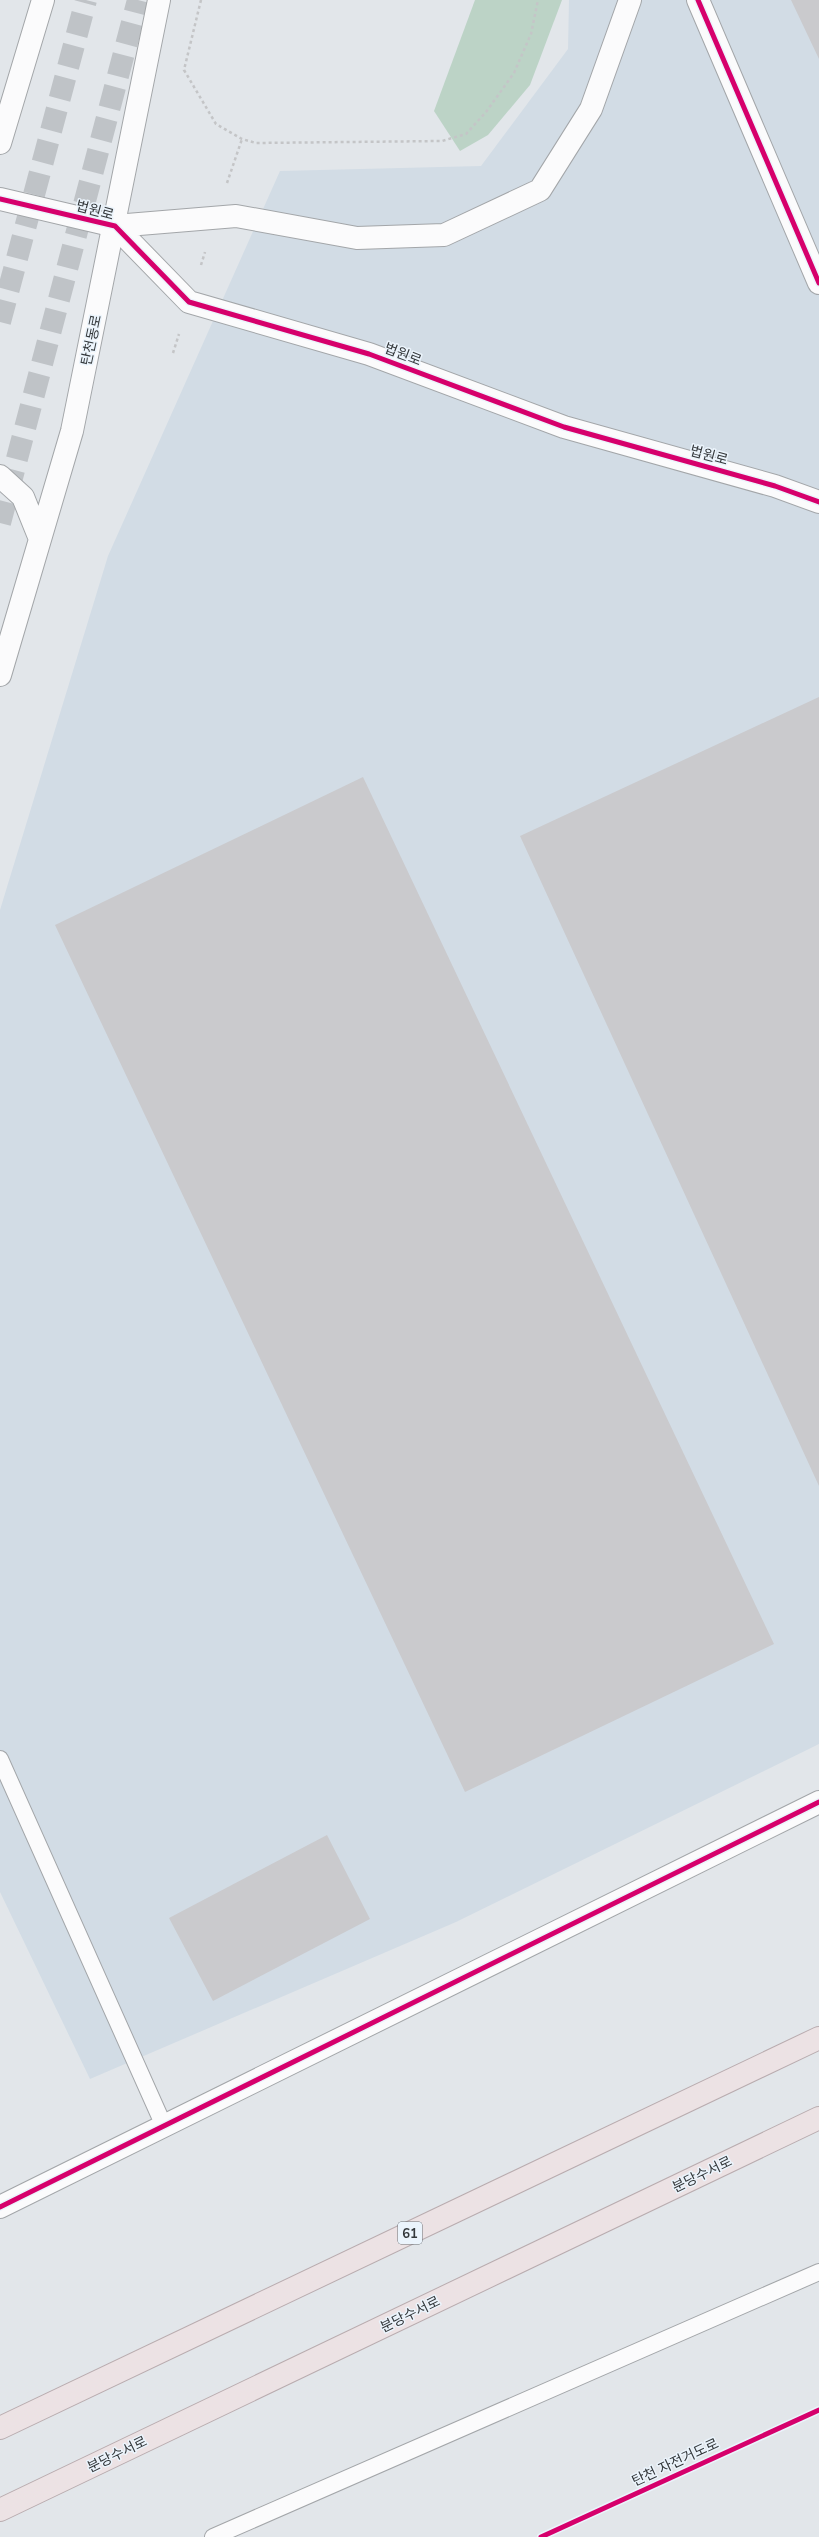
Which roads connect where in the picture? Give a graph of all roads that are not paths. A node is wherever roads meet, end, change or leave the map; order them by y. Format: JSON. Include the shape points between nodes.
{"nodes":[{"id":1,"x":43,"y":0,"type":"edge"},
{"id":2,"x":159,"y":0,"type":"edge"},
{"id":3,"x":630,"y":0,"type":"edge"},
{"id":4,"x":698,"y":0,"type":"edge"},
{"id":5,"x":0,"y":143,"type":"edge"},
{"id":6,"x":0,"y":199,"type":"edge"},
{"id":7,"x":115,"y":226,"type":"junction"},
{"id":8,"x":819,"y":283,"type":"edge"},
{"id":9,"x":0,"y":476,"type":"edge"},
{"id":10,"x":819,"y":502,"type":"edge"},
{"id":11,"x":40,"y":539,"type":"junction"},
{"id":12,"x":0,"y":675,"type":"edge"},
{"id":13,"x":0,"y":1759,"type":"edge"},
{"id":14,"x":819,"y":1802,"type":"edge"},
{"id":15,"x":819,"y":2038,"type":"edge"},
{"id":16,"x":819,"y":2118,"type":"edge"},
{"id":17,"x":164,"y":2126,"type":"junction"},
{"id":18,"x":0,"y":2207,"type":"edge"},
{"id":19,"x":819,"y":2272,"type":"edge"},
{"id":20,"x":0,"y":2428,"type":"edge"},
{"id":21,"x":7,"y":2507,"type":"edge"},
{"id":22,"x":213,"y":2537,"type":"edge"}],
"edges":[{"from":1,"to":5,"type":"street","via":[[26,64]]},
{"from":2,"to":7,"type":"street","name":"탄천동로"},
{"from":3,"to":7,"type":"street","via":[[591,109],[540,190],[444,235],[357,238],[236,216]]},
{"from":4,"to":8,"type":"street"},
{"from":6,"to":7,"type":"street","name":"법원로"},
{"from":7,"to":10,"type":"street","name":"법원로","via":[[189,302],[368,354],[564,427],[776,486]]},
{"from":7,"to":11,"type":"street","name":"탄천동로","via":[[72,431]]},
{"from":9,"to":11,"type":"street","via":[[23,497]]},
{"from":11,"to":12,"type":"street","name":"탄천동로"},
{"from":13,"to":17,"type":"lane"},
{"from":14,"to":17,"type":"street"},
{"from":15,"to":20,"type":"highway","number":"61"},
{"from":16,"to":21,"type":"highway","name":"분당수서로"},
{"from":17,"to":18,"type":"street"},
{"from":19,"to":22,"type":"lane"}]}
